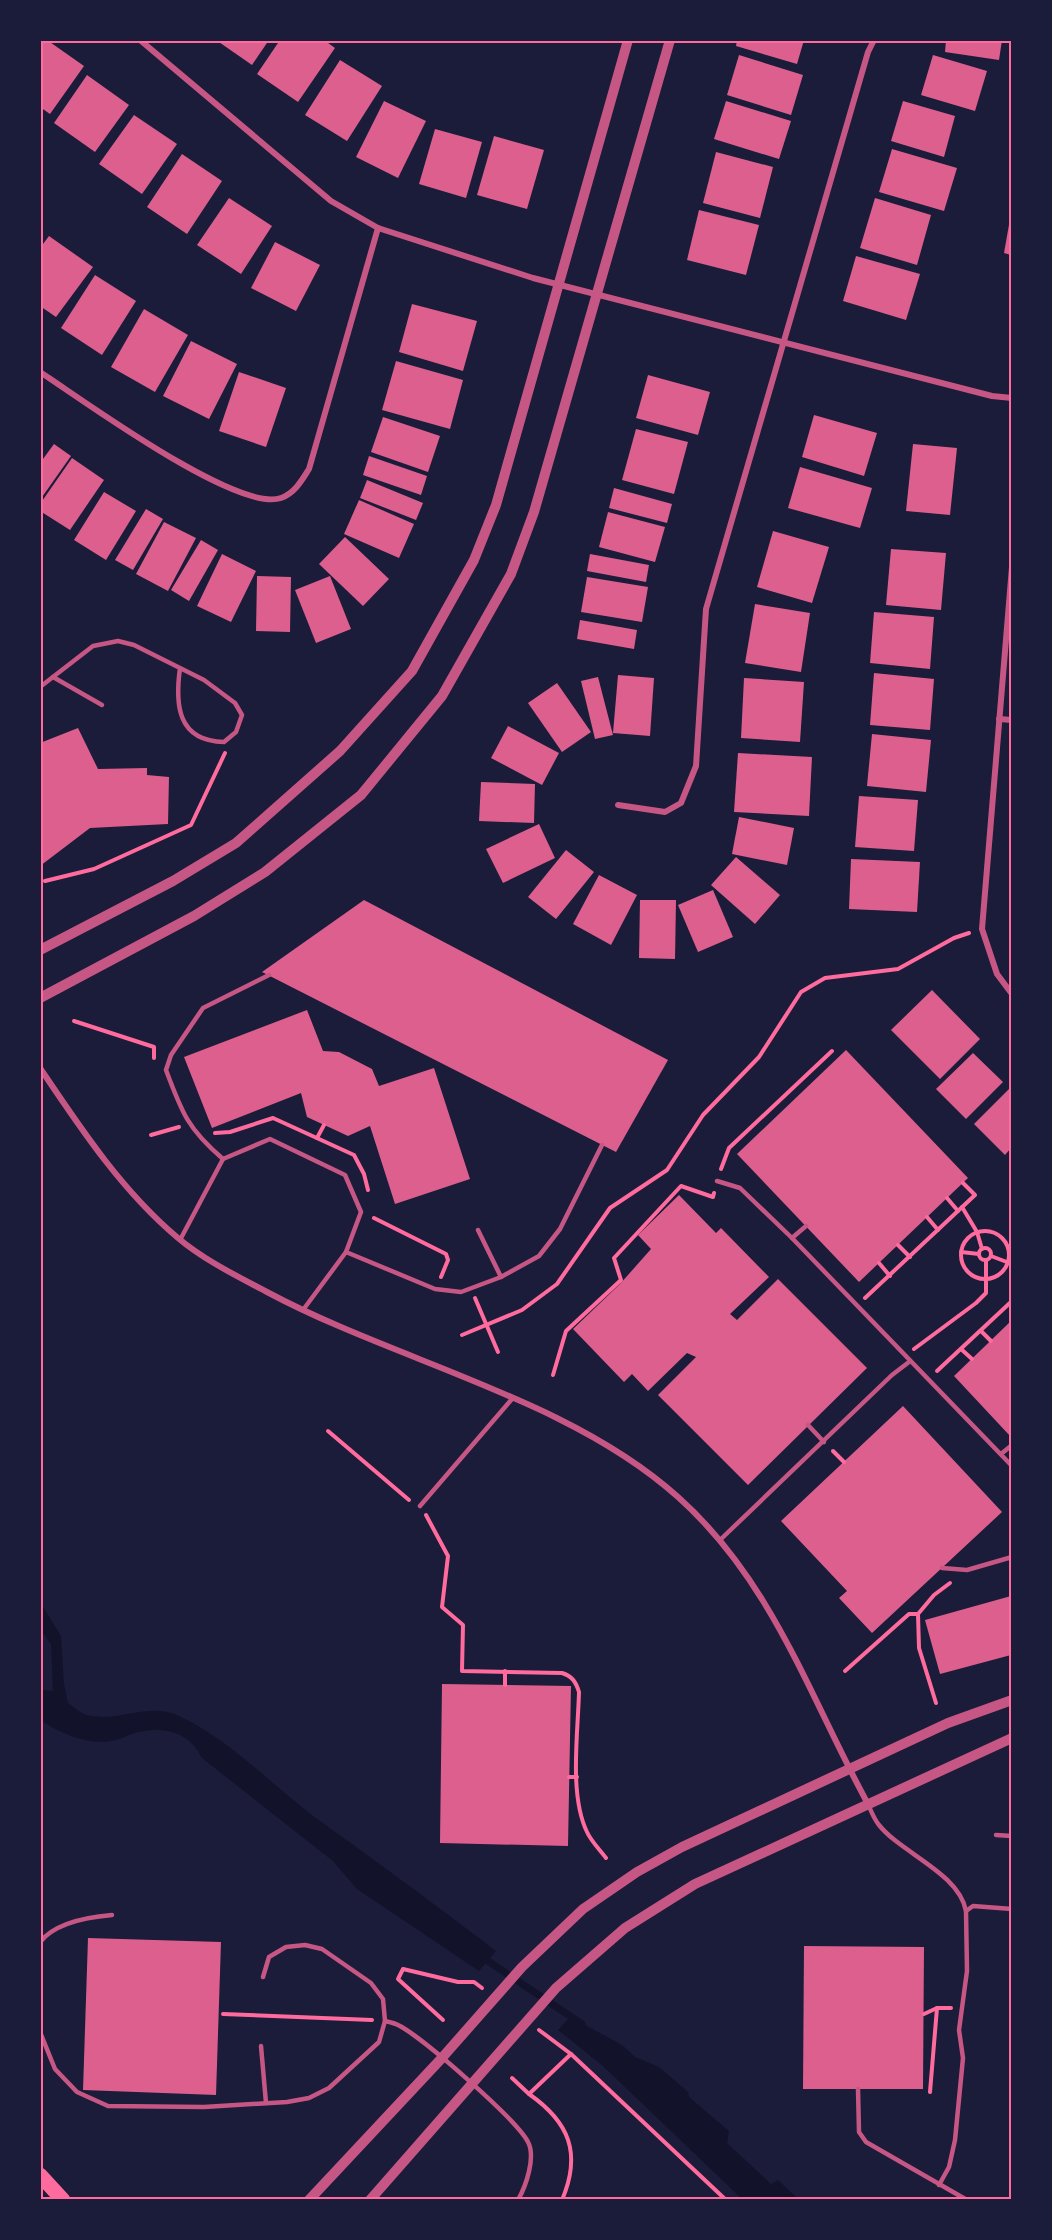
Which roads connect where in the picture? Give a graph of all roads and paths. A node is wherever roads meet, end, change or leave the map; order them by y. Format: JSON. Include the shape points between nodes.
{"nodes":[{"id":1,"x":140,"y":40,"type":"edge"},
{"id":2,"x":628,"y":40,"type":"edge"},
{"id":3,"x":670,"y":40,"type":"edge"},
{"id":4,"x":874,"y":40,"type":"edge"},
{"id":5,"x":378,"y":228,"type":"junction"},
{"id":6,"x":558,"y":284,"type":"junction"},
{"id":7,"x":598,"y":295,"type":"junction"},
{"id":8,"x":783,"y":341,"type":"junction"},
{"id":9,"x":40,"y":372,"type":"edge"},
{"id":10,"x":1011,"y":398,"type":"edge"},
{"id":11,"x":1011,"y":567,"type":"edge"},
{"id":12,"x":180,"y":668,"type":"junction"},
{"id":13,"x":52,"y":677,"type":"junction"},
{"id":14,"x":40,"y":687,"type":"edge"},
{"id":15,"x":102,"y":705,"type":"dead end"},
{"id":16,"x":999,"y":719,"type":"junction"},
{"id":17,"x":1011,"y":720,"type":"edge"},
{"id":18,"x":234,"y":733,"type":"junction"},
{"id":19,"x":618,"y":805,"type":"dead end"},
{"id":20,"x":45,"y":881,"type":"dead end"},
{"id":21,"x":982,"y":929,"type":"junction"},
{"id":22,"x":40,"y":950,"type":"edge"},
{"id":23,"x":269,"y":975,"type":"dead end"},
{"id":24,"x":1011,"y":994,"type":"edge"},
{"id":25,"x":40,"y":998,"type":"edge"},
{"id":26,"x":74,"y":1021,"type":"dead end"},
{"id":27,"x":832,"y":1051,"type":"dead end"},
{"id":28,"x":154,"y":1062,"type":"dead end"},
{"id":29,"x":40,"y":1068,"type":"edge"},
{"id":30,"x":172,"y":1117,"type":"dead end"},
{"id":31,"x":324,"y":1125,"type":"dead end"},
{"id":32,"x":175,"y":1128,"type":"dead end"},
{"id":33,"x":317,"y":1138,"type":"dead end"},
{"id":34,"x":602,"y":1145,"type":"dead end"},
{"id":35,"x":224,"y":1159,"type":"junction"},
{"id":36,"x":717,"y":1181,"type":"junction"},
{"id":37,"x":963,"y":1183,"type":"dead end"},
{"id":38,"x":947,"y":1198,"type":"dead end"},
{"id":39,"x":960,"y":1209,"type":"junction"},
{"id":40,"x":927,"y":1217,"type":"dead end"},
{"id":41,"x":806,"y":1226,"type":"dead end"},
{"id":42,"x":478,"y":1230,"type":"dead end"},
{"id":43,"x":938,"y":1230,"type":"junction"},
{"id":44,"x":976,"y":1232,"type":"junction"},
{"id":45,"x":792,"y":1238,"type":"junction"},
{"id":46,"x":180,"y":1240,"type":"junction"},
{"id":47,"x":898,"y":1245,"type":"dead end"},
{"id":48,"x":982,"y":1249,"type":"junction"},
{"id":49,"x":346,"y":1252,"type":"junction"},
{"id":50,"x":961,"y":1252,"type":"junction"},
{"id":51,"x":979,"y":1254,"type":"junction"},
{"id":52,"x":991,"y":1256,"type":"junction"},
{"id":53,"x":910,"y":1257,"type":"junction"},
{"id":54,"x":986,"y":1260,"type":"junction"},
{"id":55,"x":879,"y":1263,"type":"dead end"},
{"id":56,"x":1010,"y":1263,"type":"edge"},
{"id":57,"x":890,"y":1276,"type":"junction"},
{"id":58,"x":501,"y":1277,"type":"junction"},
{"id":59,"x":988,"y":1278,"type":"junction"},
{"id":60,"x":471,"y":1288,"type":"junction"},
{"id":61,"x":1011,"y":1303,"type":"edge"},
{"id":62,"x":858,"y":1304,"type":"junction"},
{"id":63,"x":302,"y":1311,"type":"junction"},
{"id":64,"x":486,"y":1327,"type":"junction"},
{"id":65,"x":981,"y":1331,"type":"junction"},
{"id":66,"x":462,"y":1335,"type":"dead end"},
{"id":67,"x":991,"y":1341,"type":"dead end"},
{"id":68,"x":961,"y":1349,"type":"junction"},
{"id":69,"x":498,"y":1352,"type":"dead end"},
{"id":70,"x":904,"y":1356,"type":"junction"},
{"id":71,"x":972,"y":1359,"type":"dead end"},
{"id":72,"x":909,"y":1362,"type":"junction"},
{"id":73,"x":553,"y":1374,"type":"dead end"},
{"id":74,"x":928,"y":1379,"type":"junction"},
{"id":75,"x":512,"y":1399,"type":"junction"},
{"id":76,"x":808,"y":1425,"type":"dead end"},
{"id":77,"x":328,"y":1431,"type":"dead end"},
{"id":78,"x":824,"y":1442,"type":"junction"},
{"id":79,"x":1011,"y":1445,"type":"edge"},
{"id":80,"x":1001,"y":1454,"type":"junction"},
{"id":81,"x":1011,"y":1466,"type":"edge"},
{"id":82,"x":420,"y":1506,"type":"dead end"},
{"id":83,"x":720,"y":1540,"type":"junction"},
{"id":84,"x":1011,"y":1557,"type":"edge"},
{"id":85,"x":942,"y":1568,"type":"dead end"},
{"id":86,"x":968,"y":1569,"type":"junction"},
{"id":87,"x":918,"y":1614,"type":"junction"},
{"id":88,"x":505,"y":1671,"type":"junction"},
{"id":89,"x":845,"y":1671,"type":"dead end"},
{"id":90,"x":505,"y":1685,"type":"dead end"},
{"id":91,"x":1011,"y":1700,"type":"edge"},
{"id":92,"x":936,"y":1703,"type":"dead end"},
{"id":93,"x":1011,"y":1738,"type":"edge"},
{"id":94,"x":849,"y":1769,"type":"junction"},
{"id":95,"x":569,"y":1777,"type":"dead end"},
{"id":96,"x":577,"y":1777,"type":"junction"},
{"id":97,"x":868,"y":1804,"type":"junction"},
{"id":98,"x":996,"y":1835,"type":"dead end"},
{"id":99,"x":1011,"y":1836,"type":"edge"},
{"id":100,"x":606,"y":1858,"type":"dead end"},
{"id":101,"x":1011,"y":1909,"type":"edge"},
{"id":102,"x":966,"y":1911,"type":"junction"},
{"id":103,"x":112,"y":1915,"type":"dead end"},
{"id":104,"x":40,"y":1942,"type":"edge"},
{"id":105,"x":263,"y":1977,"type":"dead end"},
{"id":106,"x":491,"y":1995,"type":"dead end"},
{"id":107,"x":937,"y":2008,"type":"junction"},
{"id":108,"x":961,"y":2008,"type":"junction"},
{"id":109,"x":223,"y":2014,"type":"dead end"},
{"id":110,"x":924,"y":2014,"type":"dead end"},
{"id":111,"x":443,"y":2020,"type":"dead end"},
{"id":112,"x":385,"y":2021,"type":"junction"},
{"id":113,"x":534,"y":2026,"type":"dead end"},
{"id":114,"x":40,"y":2032,"type":"edge"},
{"id":115,"x":261,"y":2046,"type":"dead end"},
{"id":116,"x":571,"y":2054,"type":"junction"},
{"id":117,"x":441,"y":2059,"type":"junction"},
{"id":118,"x":512,"y":2078,"type":"dead end"},
{"id":119,"x":472,"y":2085,"type":"junction"},
{"id":120,"x":858,"y":2089,"type":"dead end"},
{"id":121,"x":930,"y":2092,"type":"dead end"},
{"id":122,"x":529,"y":2094,"type":"junction"},
{"id":123,"x":266,"y":2103,"type":"junction"},
{"id":124,"x":40,"y":2175,"type":"edge"},
{"id":125,"x":939,"y":2185,"type":"junction"},
{"id":126,"x":63,"y":2199,"type":"edge"},
{"id":127,"x":309,"y":2199,"type":"edge"},
{"id":128,"x":370,"y":2199,"type":"edge"},
{"id":129,"x":518,"y":2199,"type":"edge"},
{"id":130,"x":562,"y":2199,"type":"edge"},
{"id":131,"x":726,"y":2199,"type":"edge"},
{"id":132,"x":967,"y":2199,"type":"edge"}],
"edges":[{"from":1,"to":5,"type":"street","via":[[331,201]]},
{"from":2,"to":6,"type":"street"},
{"from":3,"to":7,"type":"street"},
{"from":4,"to":8,"type":"street"},
{"from":5,"to":6,"type":"street"},
{"from":5,"to":9,"type":"street","via":[[309,469],[295,490],[281,498],[256,499],[189,469]]},
{"from":6,"to":7,"type":"street"},
{"from":6,"to":22,"type":"street","via":[[496,505],[474,560],[412,671],[340,751],[236,843],[173,881]]},
{"from":7,"to":8,"type":"street"},
{"from":7,"to":25,"type":"street","via":[[534,512],[511,574],[442,696],[361,795],[266,872],[194,916]]},
{"from":8,"to":10,"type":"street"},
{"from":8,"to":19,"type":"street","via":[[706,609],[696,766],[681,803],[664,812]]},
{"from":11,"to":16,"type":"street"},
{"from":12,"to":13,"type":"lane","via":[[118,641],[93,646]]},
{"from":12,"to":18,"type":"lane","via":[[235,703],[242,715]]},
{"from":12,"to":18,"type":"lane","via":[[176,697],[181,717],[194,733],[224,742]]},
{"from":13,"to":14,"type":"lane"},
{"from":13,"to":15,"type":"lane"},
{"from":16,"to":17,"type":"street"},
{"from":16,"to":21,"type":"street"},
{"from":18,"to":20,"type":"path","via":[[191,825],[94,869]]},
{"from":21,"to":24,"type":"street","via":[[997,974]]},
{"from":21,"to":64,"type":"path","via":[[954,938],[898,969],[825,978],[801,992],[759,1058],[703,1115],[667,1170],[610,1209],[557,1284],[522,1310]]},
{"from":23,"to":35,"type":"lane","via":[[203,1008],[171,1055],[166,1071],[198,1138]]},
{"from":26,"to":28,"type":"path","via":[[154,1047]]},
{"from":27,"to":36,"type":"path","via":[[729,1148]]},
{"from":29,"to":46,"type":"street","via":[[135,1198]]},
{"from":30,"to":32,"type":"path"},
{"from":31,"to":33,"type":"path"},
{"from":34,"to":58,"type":"lane","via":[[560,1229],[539,1256]]},
{"from":35,"to":46,"type":"lane"},
{"from":35,"to":49,"type":"lane","via":[[270,1139],[345,1175],[361,1212]]},
{"from":36,"to":45,"type":"lane","via":[[740,1188]]},
{"from":36,"to":73,"type":"path","via":[[713,1197],[681,1186],[614,1258],[621,1280],[566,1331]]},
{"from":37,"to":39,"type":"path","via":[[975,1195]]},
{"from":38,"to":39,"type":"path"},
{"from":39,"to":43,"type":"path"},
{"from":39,"to":44,"type":"path"},
{"from":40,"to":43,"type":"path"},
{"from":41,"to":45,"type":"lane"},
{"from":42,"to":58,"type":"lane"},
{"from":43,"to":53,"type":"path"},
{"from":44,"to":48,"type":"path"},
{"from":44,"to":50,"type":"path"},
{"from":44,"to":56,"type":"path","via":[[1001,1236]]},
{"from":45,"to":62,"type":"lane"},
{"from":46,"to":63,"type":"street","via":[[239,1278]]},
{"from":47,"to":53,"type":"path"},
{"from":48,"to":51,"type":"path"},
{"from":48,"to":52,"type":"path","via":[[989,1250]]},
{"from":49,"to":60,"type":"lane","via":[[435,1289],[461,1292]]},
{"from":49,"to":63,"type":"lane"},
{"from":50,"to":51,"type":"path"},
{"from":50,"to":59,"type":"path","via":[[965,1269]]},
{"from":51,"to":54,"type":"path"},
{"from":52,"to":54,"type":"path"},
{"from":52,"to":56,"type":"path"},
{"from":53,"to":57,"type":"path"},
{"from":54,"to":59,"type":"path"},
{"from":55,"to":57,"type":"path"},
{"from":56,"to":59,"type":"path"},
{"from":57,"to":62,"type":"path"},
{"from":58,"to":60,"type":"lane"},
{"from":59,"to":70,"type":"path","via":[[986,1293],[976,1303]]},
{"from":60,"to":64,"type":"path"},
{"from":61,"to":65,"type":"path"},
{"from":62,"to":70,"type":"lane"},
{"from":63,"to":75,"type":"street"},
{"from":64,"to":66,"type":"path"},
{"from":64,"to":69,"type":"path"},
{"from":65,"to":67,"type":"path"},
{"from":65,"to":68,"type":"path"},
{"from":68,"to":71,"type":"path"},
{"from":68,"to":74,"type":"path"},
{"from":70,"to":72,"type":"lane"},
{"from":72,"to":74,"type":"lane"},
{"from":72,"to":78,"type":"lane"},
{"from":74,"to":80,"type":"lane"},
{"from":75,"to":82,"type":"lane"},
{"from":75,"to":83,"type":"street","via":[[580,1429],[633,1461],[679,1497]]},
{"from":76,"to":78,"type":"lane"},
{"from":77,"to":88,"type":"path","via":[[426,1515],[448,1556],[442,1607],[464,1625],[462,1671]]},
{"from":78,"to":83,"type":"lane"},
{"from":79,"to":80,"type":"lane"},
{"from":80,"to":81,"type":"lane"},
{"from":83,"to":94,"type":"street","via":[[760,1593],[789,1641]]},
{"from":84,"to":86,"type":"lane"},
{"from":85,"to":86,"type":"lane"},
{"from":86,"to":87,"type":"path","via":[[934,1595]]},
{"from":87,"to":89,"type":"path","via":[[909,1614]]},
{"from":87,"to":92,"type":"path","via":[[919,1648]]},
{"from":88,"to":90,"type":"path"},
{"from":88,"to":96,"type":"path","via":[[570,1675],[579,1692]]},
{"from":91,"to":94,"type":"street","via":[[948,1723]]},
{"from":93,"to":97,"type":"street"},
{"from":94,"to":97,"type":"street"},
{"from":94,"to":117,"type":"street","via":[[682,1847],[583,1909],[522,1967]]},
{"from":95,"to":96,"type":"path"},
{"from":96,"to":100,"type":"path","via":[[580,1812],[587,1833]]},
{"from":97,"to":102,"type":"lane","via":[[879,1826],[940,1874],[965,1902]]},
{"from":97,"to":119,"type":"street","via":[[695,1884],[625,1928],[556,1988]]},
{"from":98,"to":99,"type":"lane"},
{"from":101,"to":102,"type":"lane","via":[[973,1906]]},
{"from":102,"to":108,"type":"lane","via":[[967,1971]]},
{"from":103,"to":104,"type":"lane","via":[[82,1918]]},
{"from":105,"to":112,"type":"lane","via":[[269,1957],[286,1947],[305,1945],[322,1949],[371,1983],[383,1999]]},
{"from":106,"to":111,"type":"path","via":[[474,1982],[403,1969],[398,1979]]},
{"from":107,"to":108,"type":"path"},
{"from":107,"to":110,"type":"path"},
{"from":107,"to":121,"type":"path"},
{"from":108,"to":125,"type":"lane","via":[[963,2058],[955,2140],[950,2167]]},
{"from":109,"to":112,"type":"path"},
{"from":112,"to":117,"type":"lane","via":[[398,2024]]},
{"from":112,"to":123,"type":"lane","via":[[379,2042],[329,2088],[309,2098]]},
{"from":113,"to":116,"type":"path"},
{"from":114,"to":123,"type":"lane","via":[[55,2069],[77,2092],[100,2104],[204,2107]]},
{"from":115,"to":123,"type":"lane"},
{"from":116,"to":122,"type":"path"},
{"from":116,"to":131,"type":"path"},
{"from":117,"to":119,"type":"lane"},
{"from":117,"to":127,"type":"street"},
{"from":118,"to":122,"type":"path"},
{"from":119,"to":128,"type":"street"},
{"from":119,"to":129,"type":"lane","via":[[503,2112],[529,2143],[529,2170]]},
{"from":120,"to":125,"type":"lane","via":[[860,2132],[866,2142]]},
{"from":122,"to":130,"type":"path","via":[[549,2107],[570,2144],[572,2165]]},
{"from":124,"to":126,"type":"main road"},
{"from":125,"to":132,"type":"lane"}]}
